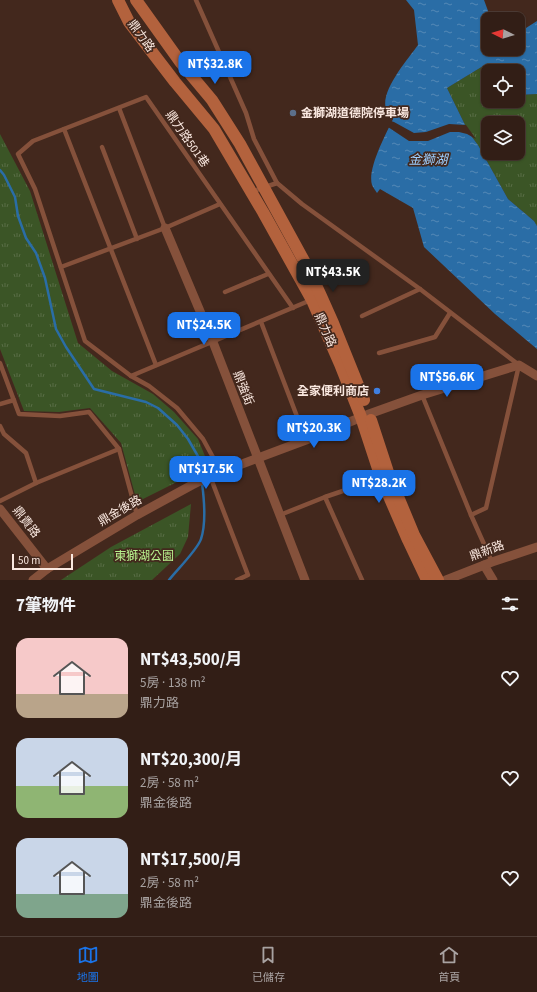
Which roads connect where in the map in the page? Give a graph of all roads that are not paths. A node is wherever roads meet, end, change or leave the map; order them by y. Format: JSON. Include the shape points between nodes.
{"nodes":[{"id":1,"x":118,"y":0,"type":"edge"},
{"id":2,"x":136,"y":0,"type":"edge"},
{"id":3,"x":196,"y":0,"type":"edge"},
{"id":4,"x":119,"y":108,"type":"junction"},
{"id":5,"x":64,"y":129,"type":"junction"},
{"id":6,"x":102,"y":147,"type":"dead end"},
{"id":7,"x":277,"y":183,"type":"junction"},
{"id":8,"x":263,"y":188,"type":"junction"},
{"id":9,"x":251,"y":192,"type":"junction"},
{"id":10,"x":220,"y":204,"type":"junction"},
{"id":11,"x":165,"y":228,"type":"junction"},
{"id":12,"x":137,"y":239,"type":"junction"},
{"id":13,"x":111,"y":248,"type":"junction"},
{"id":14,"x":61,"y":267,"type":"junction"},
{"id":15,"x":268,"y":274,"type":"junction"},
{"id":16,"x":420,"y":289,"type":"junction"},
{"id":17,"x":225,"y":292,"type":"dead end"},
{"id":18,"x":317,"y":298,"type":"junction"},
{"id":19,"x":292,"y":308,"type":"junction"},
{"id":20,"x":450,"y":313,"type":"junction"},
{"id":21,"x":362,"y":316,"type":"dead end"},
{"id":22,"x":261,"y":322,"type":"junction"},
{"id":23,"x":213,"y":342,"type":"junction"},
{"id":24,"x":379,"y":352,"type":"dead end"},
{"id":25,"x":0,"y":363,"type":"edge"},
{"id":26,"x":156,"y":365,"type":"junction"},
{"id":27,"x":520,"y":365,"type":"junction"},
{"id":28,"x":131,"y":376,"type":"junction"},
{"id":29,"x":537,"y":376,"type":"edge"},
{"id":30,"x":422,"y":395,"type":"junction"},
{"id":31,"x":14,"y":400,"type":"junction"},
{"id":32,"x":0,"y":404,"type":"edge"},
{"id":33,"x":365,"y":415,"type":"junction"},
{"id":34,"x":0,"y":426,"type":"edge"},
{"id":35,"x":306,"y":440,"type":"junction"},
{"id":36,"x":119,"y":449,"type":"junction"},
{"id":37,"x":257,"y":458,"type":"junction"},
{"id":38,"x":221,"y":472,"type":"junction"},
{"id":39,"x":210,"y":476,"type":"junction"},
{"id":40,"x":385,"y":476,"type":"junction"},
{"id":41,"x":36,"y":483,"type":"junction"},
{"id":42,"x":325,"y":497,"type":"junction"},
{"id":43,"x":0,"y":500,"type":"edge"},
{"id":44,"x":0,"y":509,"type":"edge"},
{"id":45,"x":138,"y":515,"type":"junction"},
{"id":46,"x":280,"y":515,"type":"junction"},
{"id":47,"x":471,"y":515,"type":"junction"},
{"id":48,"x":537,"y":547,"type":"edge"},
{"id":49,"x":488,"y":563,"type":"junction"},
{"id":50,"x":47,"y":569,"type":"junction"},
{"id":51,"x":33,"y":580,"type":"edge"},
{"id":52,"x":237,"y":580,"type":"edge"},
{"id":53,"x":305,"y":580,"type":"edge"},
{"id":54,"x":362,"y":580,"type":"edge"},
{"id":55,"x":427,"y":580,"type":"edge"},
{"id":56,"x":438,"y":580,"type":"edge"},
{"id":57,"x":446,"y":580,"type":"edge"},
{"id":58,"x":493,"y":580,"type":"edge"}],
"edges":[{"from":1,"to":9,"type":"street","name":"鼎力路","via":[[129,22],[214,129]]},
{"from":2,"to":8,"type":"street","name":"鼎力路","via":[[181,63],[212,100],[240,144]]},
{"from":3,"to":7,"type":"lane","via":[[246,113],[254,140]]},
{"from":4,"to":5,"type":"lane","name":"鼎力路501巷"},
{"from":4,"to":10,"type":"lane","name":"鼎力路501巷","via":[[146,97]]},
{"from":4,"to":11,"type":"lane"},
{"from":5,"to":13,"type":"lane"},
{"from":5,"to":14,"type":"lane","name":"鼎力路501巷","via":[[33,141],[18,154],[35,189]]},
{"from":6,"to":12,"type":"lane"},
{"from":7,"to":8,"type":"lane"},
{"from":7,"to":16,"type":"lane"},
{"from":8,"to":9,"type":"lane"},
{"from":8,"to":18,"type":"street","name":"鼎力路","via":[[308,270]]},
{"from":9,"to":18,"type":"street","name":"鼎力路"},
{"from":10,"to":11,"type":"lane"},
{"from":10,"to":15,"type":"lane","name":"鼎力路501巷"},
{"from":11,"to":12,"type":"lane"},
{"from":11,"to":23,"type":"street","name":"鼎強街"},
{"from":12,"to":13,"type":"lane"},
{"from":13,"to":14,"type":"lane"},
{"from":13,"to":26,"type":"lane"},
{"from":14,"to":28,"type":"lane","via":[[85,341]]},
{"from":15,"to":17,"type":"lane"},
{"from":15,"to":19,"type":"lane","name":"鼎力路501巷"},
{"from":16,"to":20,"type":"lane"},
{"from":16,"to":21,"type":"lane"},
{"from":18,"to":19,"type":"lane"},
{"from":18,"to":33,"type":"street","name":"鼎力路","via":[[334,323]]},
{"from":19,"to":22,"type":"lane"},
{"from":20,"to":24,"type":"lane","via":[[435,337]]},
{"from":20,"to":27,"type":"lane"},
{"from":22,"to":23,"type":"lane"},
{"from":22,"to":35,"type":"lane"},
{"from":23,"to":26,"type":"lane"},
{"from":23,"to":37,"type":"street","name":"鼎強街"},
{"from":25,"to":31,"type":"lane"},
{"from":26,"to":28,"type":"lane"},
{"from":27,"to":29,"type":"street"},
{"from":27,"to":30,"type":"street","name":"鼎金後路"},
{"from":27,"to":47,"type":"lane","via":[[486,508]]},
{"from":28,"to":38,"type":"lane","via":[[149,386],[177,408],[203,439]]},
{"from":30,"to":33,"type":"street","name":"鼎金後路"},
{"from":30,"to":47,"type":"lane"},
{"from":31,"to":32,"type":"lane"},
{"from":31,"to":36,"type":"lane","via":[[19,414],[60,416],[88,412]]},
{"from":33,"to":35,"type":"street","name":"鼎金後路"},
{"from":33,"to":40,"type":"street","name":"鼎力路"},
{"from":34,"to":41,"type":"lane","via":[[4,434],[26,453]]},
{"from":35,"to":37,"type":"street","name":"鼎金後路"},
{"from":36,"to":41,"type":"lane"},
{"from":36,"to":45,"type":"lane"},
{"from":37,"to":38,"type":"street","name":"鼎金後路"},
{"from":37,"to":46,"type":"street","name":"鼎強街"},
{"from":38,"to":39,"type":"street","name":"鼎金後路"},
{"from":39,"to":45,"type":"street","name":"鼎金後路"},
{"from":39,"to":52,"type":"lane","via":[[248,575]]},
{"from":40,"to":42,"type":"lane"},
{"from":40,"to":55,"type":"street","name":"鼎力路","via":[[408,540]]},
{"from":40,"to":56,"type":"street","name":"鼎力路"},
{"from":41,"to":43,"type":"lane"},
{"from":42,"to":46,"type":"lane"},
{"from":42,"to":54,"type":"lane"},
{"from":44,"to":50,"type":"street","name":"鼎貴路"},
{"from":45,"to":50,"type":"street","name":"鼎金後路"},
{"from":46,"to":53,"type":"street","name":"鼎強街"},
{"from":47,"to":49,"type":"lane"},
{"from":48,"to":49,"type":"street","name":"鼎新路"},
{"from":49,"to":57,"type":"street","name":"鼎新路"},
{"from":49,"to":58,"type":"street"},
{"from":50,"to":51,"type":"street","name":"鼎金後路"}]}
